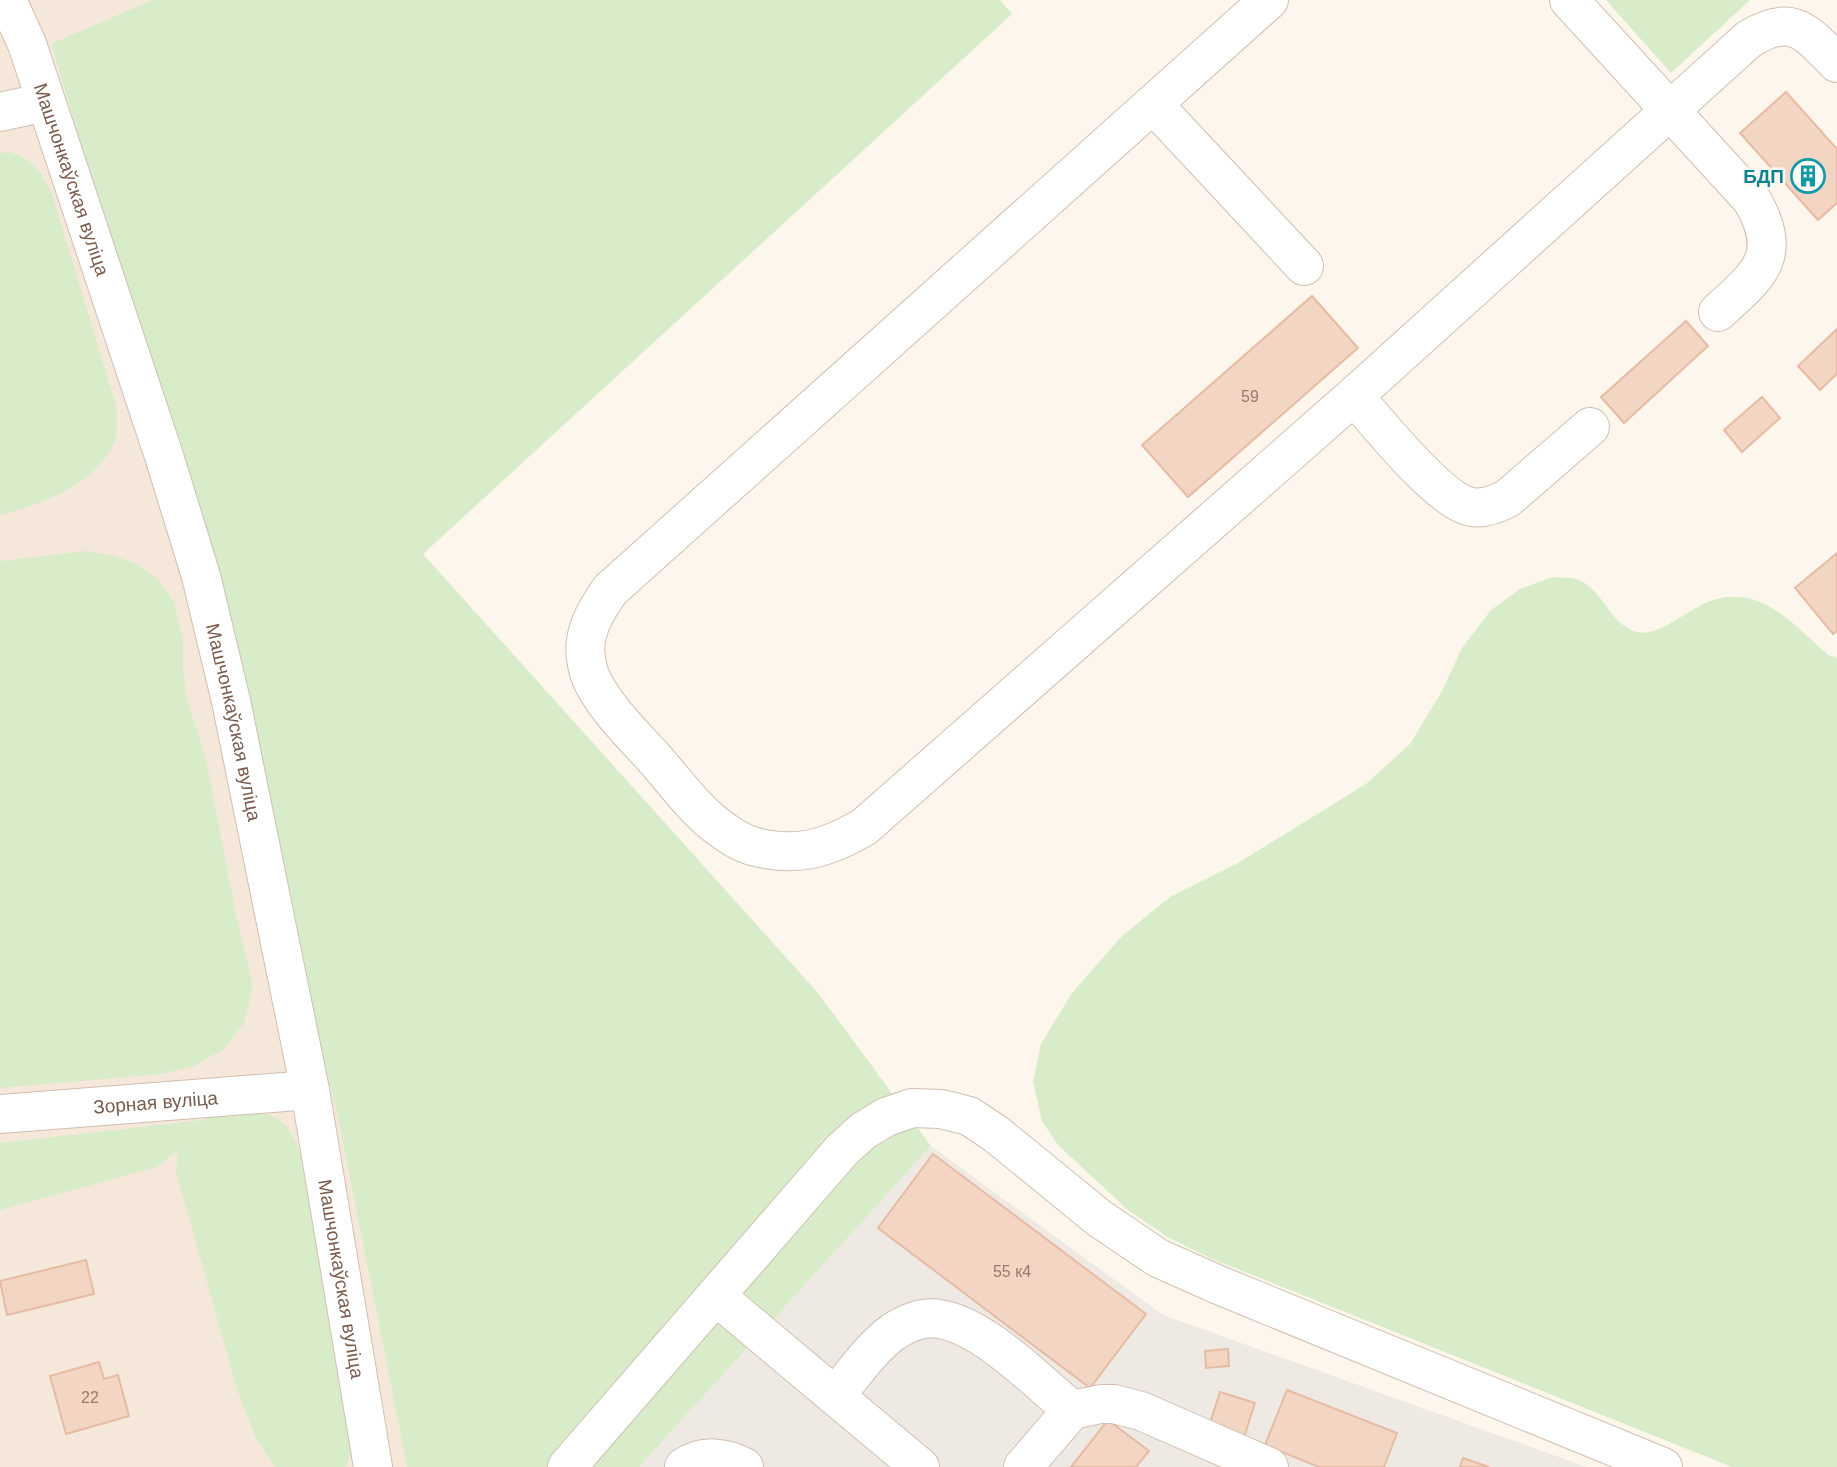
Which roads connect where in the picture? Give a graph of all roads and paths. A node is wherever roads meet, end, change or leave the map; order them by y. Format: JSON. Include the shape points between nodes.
{"nodes":[{"id":1,"x":7,"y":0,"type":"edge"},
{"id":2,"x":1269,"y":0,"type":"edge"},
{"id":3,"x":1569,"y":0,"type":"edge"},
{"id":4,"x":1837,"y":63,"type":"edge"},
{"id":5,"x":46,"y":102,"type":"junction"},
{"id":6,"x":1153,"y":104,"type":"junction"},
{"id":7,"x":1670,"y":111,"type":"junction"},
{"id":8,"x":0,"y":112,"type":"edge"},
{"id":9,"x":1304,"y":266,"type":"dead end"},
{"id":10,"x":1718,"y":312,"type":"dead end"},
{"id":11,"x":1354,"y":396,"type":"junction"},
{"id":12,"x":1590,"y":427,"type":"dead end"},
{"id":13,"x":310,"y":1090,"type":"junction"},
{"id":14,"x":0,"y":1114,"type":"edge"},
{"id":15,"x":716,"y":1296,"type":"junction"},
{"id":16,"x":835,"y":1396,"type":"junction"},
{"id":17,"x":1072,"y":1410,"type":"junction"},
{"id":18,"x":373,"y":1467,"type":"edge"},
{"id":19,"x":567,"y":1467,"type":"edge"},
{"id":20,"x":684,"y":1467,"type":"edge"},
{"id":21,"x":744,"y":1467,"type":"edge"},
{"id":22,"x":920,"y":1467,"type":"edge"},
{"id":23,"x":1023,"y":1467,"type":"edge"},
{"id":24,"x":1269,"y":1467,"type":"edge"},
{"id":25,"x":1663,"y":1467,"type":"edge"}],
"edges":[{"from":1,"to":5,"type":"street","name":"Машчонкаўская вуліца"},
{"from":2,"to":6,"type":"street"},
{"from":3,"to":7,"type":"street"},
{"from":4,"to":7,"type":"street","via":[[1801,30],[1774,26],[1749,39]]},
{"from":5,"to":8,"type":"street"},
{"from":5,"to":13,"type":"street","name":"Машчонкаўская вуліца","via":[[201,576]]},
{"from":6,"to":9,"type":"street"},
{"from":6,"to":11,"type":"street","via":[[610,590],[587,631],[585,656],[592,681],[606,704],[724,832],[749,845],[776,851],[835,844],[864,827]]},
{"from":7,"to":10,"type":"street","via":[[1752,200],[1768,237],[1767,256],[1757,275]]},
{"from":7,"to":11,"type":"street"},
{"from":11,"to":12,"type":"street","via":[[1438,488],[1472,508],[1508,498]]},
{"from":13,"to":14,"type":"street","name":"Зорная вуліца"},
{"from":13,"to":18,"type":"street","name":"Машчонкаўская вуліца"},
{"from":15,"to":16,"type":"street"},
{"from":15,"to":19,"type":"street"},
{"from":15,"to":25,"type":"street","via":[[863,1131],[912,1108],[942,1109],[969,1116],[996,1134],[1158,1258]]},
{"from":16,"to":17,"type":"street","via":[[893,1332],[922,1319],[938,1318],[983,1337]]},
{"from":16,"to":22,"type":"street"},
{"from":17,"to":23,"type":"street"},
{"from":17,"to":24,"type":"street","via":[[1101,1404],[1127,1406]]},
{"from":20,"to":21,"type":"street","via":[[715,1458]]}]}
